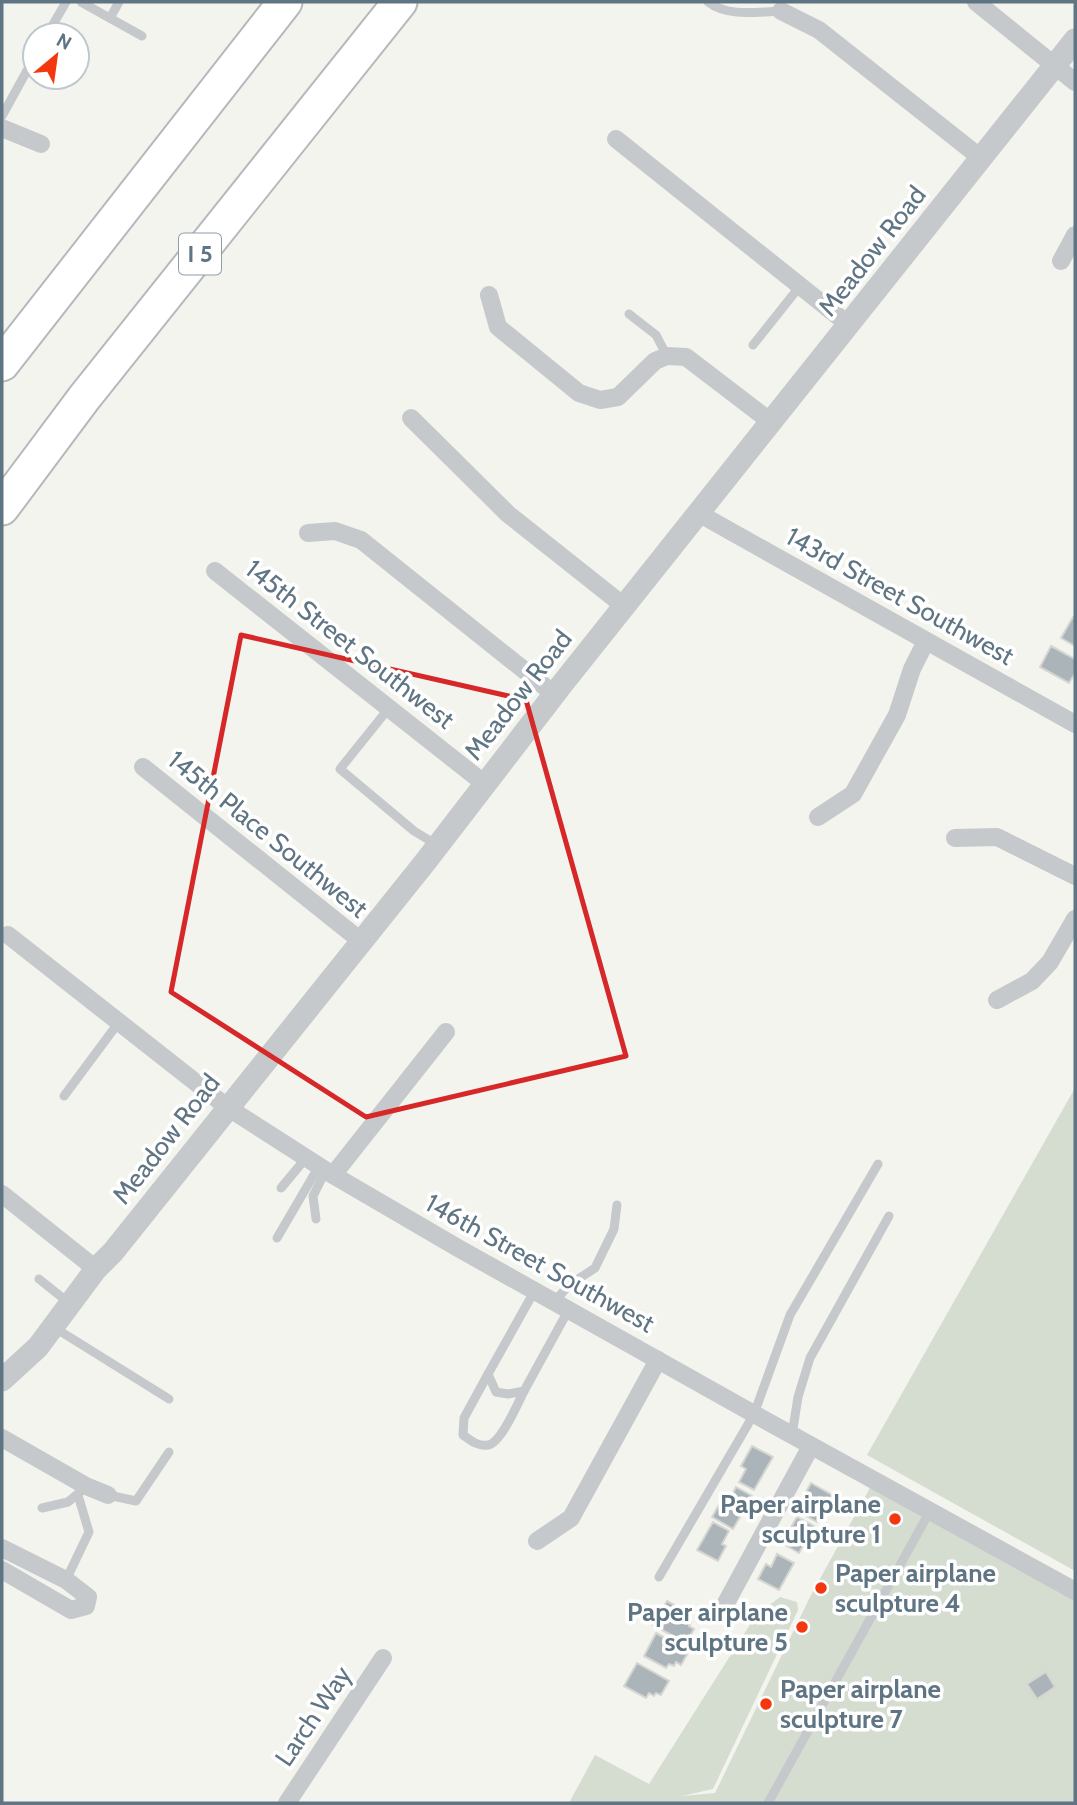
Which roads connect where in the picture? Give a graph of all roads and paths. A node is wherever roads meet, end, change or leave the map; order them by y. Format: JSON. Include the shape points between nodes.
{"nodes":[{"id":1,"x":66,"y":2,"type":"edge"},
{"id":2,"x":81,"y":2,"type":"edge"},
{"id":3,"x":119,"y":2,"type":"edge"},
{"id":4,"x":285,"y":2,"type":"edge"},
{"id":5,"x":400,"y":2,"type":"edge"},
{"id":6,"x":708,"y":2,"type":"edge"},
{"id":7,"x":976,"y":2,"type":"edge"},
{"id":8,"x":781,"y":12,"type":"joint"},
{"id":9,"x":110,"y":18,"type":"junction"},
{"id":10,"x":55,"y":21,"type":"edge"},
{"id":11,"x":142,"y":36,"type":"dead end"},
{"id":12,"x":1075,"y":40,"type":"edge"},
{"id":13,"x":1056,"y":64,"type":"junction"},
{"id":14,"x":21,"y":81,"type":"edge"},
{"id":15,"x":1075,"y":82,"type":"edge"},
{"id":16,"x":2,"y":116,"type":"edge"},
{"id":17,"x":2,"y":128,"type":"edge"},
{"id":18,"x":616,"y":139,"type":"dead end"},
{"id":19,"x":41,"y":144,"type":"dead end"},
{"id":20,"x":982,"y":158,"type":"junction"},
{"id":21,"x":1075,"y":235,"type":"edge"},
{"id":22,"x":1061,"y":261,"type":"dead end"},
{"id":23,"x":800,"y":286,"type":"junction"},
{"id":24,"x":489,"y":295,"type":"dead end"},
{"id":25,"x":629,"y":314,"type":"dead end"},
{"id":26,"x":849,"y":326,"type":"junction"},
{"id":27,"x":753,"y":345,"type":"dead end"},
{"id":28,"x":667,"y":356,"type":"junction"},
{"id":29,"x":2,"y":364,"type":"edge"},
{"id":30,"x":411,"y":418,"type":"dead end"},
{"id":31,"x":771,"y":422,"type":"junction"},
{"id":32,"x":2,"y":508,"type":"edge"},
{"id":33,"x":698,"y":513,"type":"junction"},
{"id":34,"x":308,"y":533,"type":"dead end"},
{"id":35,"x":215,"y":571,"type":"dead end"},
{"id":36,"x":624,"y":606,"type":"junction"},
{"id":37,"x":926,"y":641,"type":"junction"},
{"id":38,"x":554,"y":694,"type":"junction"},
{"id":39,"x":389,"y":708,"type":"junction"},
{"id":40,"x":1075,"y":724,"type":"edge"},
{"id":41,"x":143,"y":767,"type":"dead end"},
{"id":42,"x":485,"y":784,"type":"junction"},
{"id":43,"x":818,"y":817,"type":"dead end"},
{"id":44,"x":955,"y":838,"type":"dead end"},
{"id":45,"x":438,"y":845,"type":"junction"},
{"id":46,"x":1075,"y":876,"type":"edge"},
{"id":47,"x":1075,"y":919,"type":"edge"},
{"id":48,"x":8,"y":935,"type":"dead end"},
{"id":49,"x":361,"y":942,"type":"junction"},
{"id":50,"x":997,"y":1000,"type":"dead end"},
{"id":51,"x":119,"y":1022,"type":"junction"},
{"id":52,"x":446,"y":1032,"type":"dead end"},
{"id":53,"x":64,"y":1096,"type":"dead end"},
{"id":54,"x":227,"y":1107,"type":"junction"},
{"id":55,"x":878,"y":1164,"type":"dead end"},
{"id":56,"x":321,"y":1167,"type":"junction"},
{"id":57,"x":281,"y":1188,"type":"dead end"},
{"id":58,"x":2,"y":1194,"type":"edge"},
{"id":59,"x":617,"y":1205,"type":"dead end"},
{"id":60,"x":889,"y":1216,"type":"dead end"},
{"id":61,"x":316,"y":1219,"type":"dead end"},
{"id":62,"x":277,"y":1238,"type":"dead end"},
{"id":63,"x":96,"y":1269,"type":"junction"},
{"id":64,"x":40,"y":1279,"type":"dead end"},
{"id":65,"x":535,"y":1290,"type":"junction"},
{"id":66,"x":70,"y":1304,"type":"junction"},
{"id":67,"x":562,"y":1305,"type":"junction"},
{"id":68,"x":53,"y":1327,"type":"junction"},
{"id":69,"x":658,"y":1360,"type":"junction"},
{"id":70,"x":488,"y":1374,"type":"junction"},
{"id":71,"x":2,"y":1380,"type":"edge"},
{"id":72,"x":524,"y":1391,"type":"junction"},
{"id":73,"x":169,"y":1399,"type":"dead end"},
{"id":74,"x":754,"y":1414,"type":"junction"},
{"id":75,"x":792,"y":1435,"type":"junction"},
{"id":76,"x":2,"y":1438,"type":"edge"},
{"id":77,"x":811,"y":1446,"type":"junction"},
{"id":78,"x":169,"y":1452,"type":"dead end"},
{"id":79,"x":82,"y":1490,"type":"junction"},
{"id":80,"x":108,"y":1495,"type":"joint"},
{"id":81,"x":42,"y":1508,"type":"dead end"},
{"id":82,"x":930,"y":1511,"type":"junction"},
{"id":83,"x":537,"y":1541,"type":"dead end"},
{"id":84,"x":2,"y":1548,"type":"edge"},
{"id":85,"x":2,"y":1570,"type":"edge"},
{"id":86,"x":659,"y":1577,"type":"dead end"},
{"id":87,"x":66,"y":1580,"type":"junction"},
{"id":88,"x":1075,"y":1591,"type":"edge"},
{"id":89,"x":726,"y":1603,"type":"dead end"},
{"id":90,"x":383,"y":1658,"type":"dead end"},
{"id":91,"x":287,"y":1803,"type":"edge"},
{"id":92,"x":768,"y":1803,"type":"edge"}],
"edges":[{"from":1,"to":10,"type":"lane"},
{"from":2,"to":9,"type":"lane"},
{"from":3,"to":9,"type":"lane"},
{"from":4,"to":29,"type":"highway"},
{"from":5,"to":32,"type":"highway","number":"I 5","via":[[84,398]]},
{"from":6,"to":8,"type":"lane","via":[[715,8],[744,12]]},
{"from":7,"to":13,"type":"street"},
{"from":8,"to":20,"type":"street","via":[[819,30]]},
{"from":9,"to":11,"type":"lane"},
{"from":12,"to":13,"type":"street","name":"Meadow Road"},
{"from":13,"to":15,"type":"street"},
{"from":13,"to":20,"type":"street","name":"Meadow Road"},
{"from":14,"to":16,"type":"lane"},
{"from":17,"to":19,"type":"street"},
{"from":18,"to":23,"type":"street"},
{"from":20,"to":26,"type":"street","name":"Meadow Road"},
{"from":21,"to":22,"type":"street"},
{"from":23,"to":26,"type":"street"},
{"from":23,"to":27,"type":"lane"},
{"from":24,"to":28,"type":"street","via":[[498,327],[579,393],[600,400],[618,397],[654,361]]},
{"from":25,"to":28,"type":"lane","via":[[656,335]]},
{"from":26,"to":31,"type":"street","name":"Meadow Road"},
{"from":28,"to":31,"type":"street","via":[[686,357],[702,367]]},
{"from":30,"to":36,"type":"street","via":[[508,513]]},
{"from":31,"to":33,"type":"street","name":"Meadow Road"},
{"from":33,"to":36,"type":"street","name":"Meadow Road"},
{"from":33,"to":37,"type":"street","name":"143rd Street Southwest"},
{"from":34,"to":38,"type":"street","via":[[334,531],[361,540]]},
{"from":35,"to":39,"type":"street","name":"145th Street Southwest"},
{"from":36,"to":38,"type":"street","name":"Meadow Road"},
{"from":37,"to":40,"type":"street","name":"143rd Street Southwest"},
{"from":37,"to":43,"type":"street","via":[[897,715],[853,794]]},
{"from":38,"to":42,"type":"street","name":"Meadow Road"},
{"from":39,"to":42,"type":"street","name":"145th Street Southwest"},
{"from":39,"to":45,"type":"lane","via":[[340,769],[414,831]]},
{"from":41,"to":49,"type":"street","name":"145th Place Southwest"},
{"from":42,"to":45,"type":"street","name":"Meadow Road"},
{"from":44,"to":46,"type":"street","via":[[997,837]]},
{"from":45,"to":49,"type":"street","name":"Meadow Road"},
{"from":47,"to":50,"type":"street","via":[[1050,962],[1032,981]]},
{"from":48,"to":51,"type":"street","name":"146th Street Southwest"},
{"from":49,"to":54,"type":"street","name":"Meadow Road"},
{"from":51,"to":53,"type":"lane"},
{"from":51,"to":54,"type":"street","name":"146th Street Southwest"},
{"from":52,"to":56,"type":"street"},
{"from":54,"to":56,"type":"street","name":"146th Street Southwest"},
{"from":54,"to":63,"type":"street","name":"Meadow Road"},
{"from":55,"to":74,"type":"lane","via":[[790,1315]]},
{"from":56,"to":57,"type":"lane"},
{"from":56,"to":61,"type":"lane","via":[[313,1196]]},
{"from":56,"to":62,"type":"lane"},
{"from":56,"to":65,"type":"street","name":"146th Street Southwest"},
{"from":58,"to":63,"type":"street"},
{"from":59,"to":67,"type":"lane","via":[[614,1229],[595,1268],[569,1285]]},
{"from":60,"to":75,"type":"lane","via":[[810,1358]]},
{"from":63,"to":66,"type":"street","name":"Meadow Road"},
{"from":64,"to":66,"type":"lane"},
{"from":65,"to":67,"type":"street","name":"146th Street Southwest"},
{"from":65,"to":70,"type":"lane"},
{"from":66,"to":68,"type":"street","name":"Meadow Road"},
{"from":67,"to":69,"type":"street","name":"146th Street Southwest"},
{"from":67,"to":72,"type":"lane"},
{"from":68,"to":71,"type":"street","name":"Meadow Road"},
{"from":68,"to":73,"type":"lane"},
{"from":69,"to":74,"type":"street","name":"146th Street Southwest"},
{"from":69,"to":83,"type":"street","via":[[570,1518]]},
{"from":70,"to":72,"type":"lane","via":[[496,1392]]},
{"from":70,"to":72,"type":"lane","via":[[464,1418],[463,1435],[474,1443],[486,1446],[496,1442]]},
{"from":74,"to":75,"type":"street","name":"146th Street Southwest"},
{"from":74,"to":86,"type":"lane"},
{"from":75,"to":77,"type":"street","name":"146th Street Southwest"},
{"from":76,"to":79,"type":"street"},
{"from":77,"to":82,"type":"street","name":"146th Street Southwest"},
{"from":77,"to":89,"type":"street"},
{"from":78,"to":80,"type":"lane","via":[[136,1501]]},
{"from":79,"to":80,"type":"street"},
{"from":79,"to":81,"type":"lane","via":[[68,1502]]},
{"from":79,"to":87,"type":"lane","via":[[89,1532]]},
{"from":82,"to":88,"type":"street","name":"146th Street Southwest"},
{"from":82,"to":92,"type":"lane"},
{"from":84,"to":87,"type":"street"},
{"from":85,"to":87,"type":"street","via":[[71,1609],[86,1606],[88,1597]]},
{"from":90,"to":91,"type":"street","name":"Larch Way"}]}
